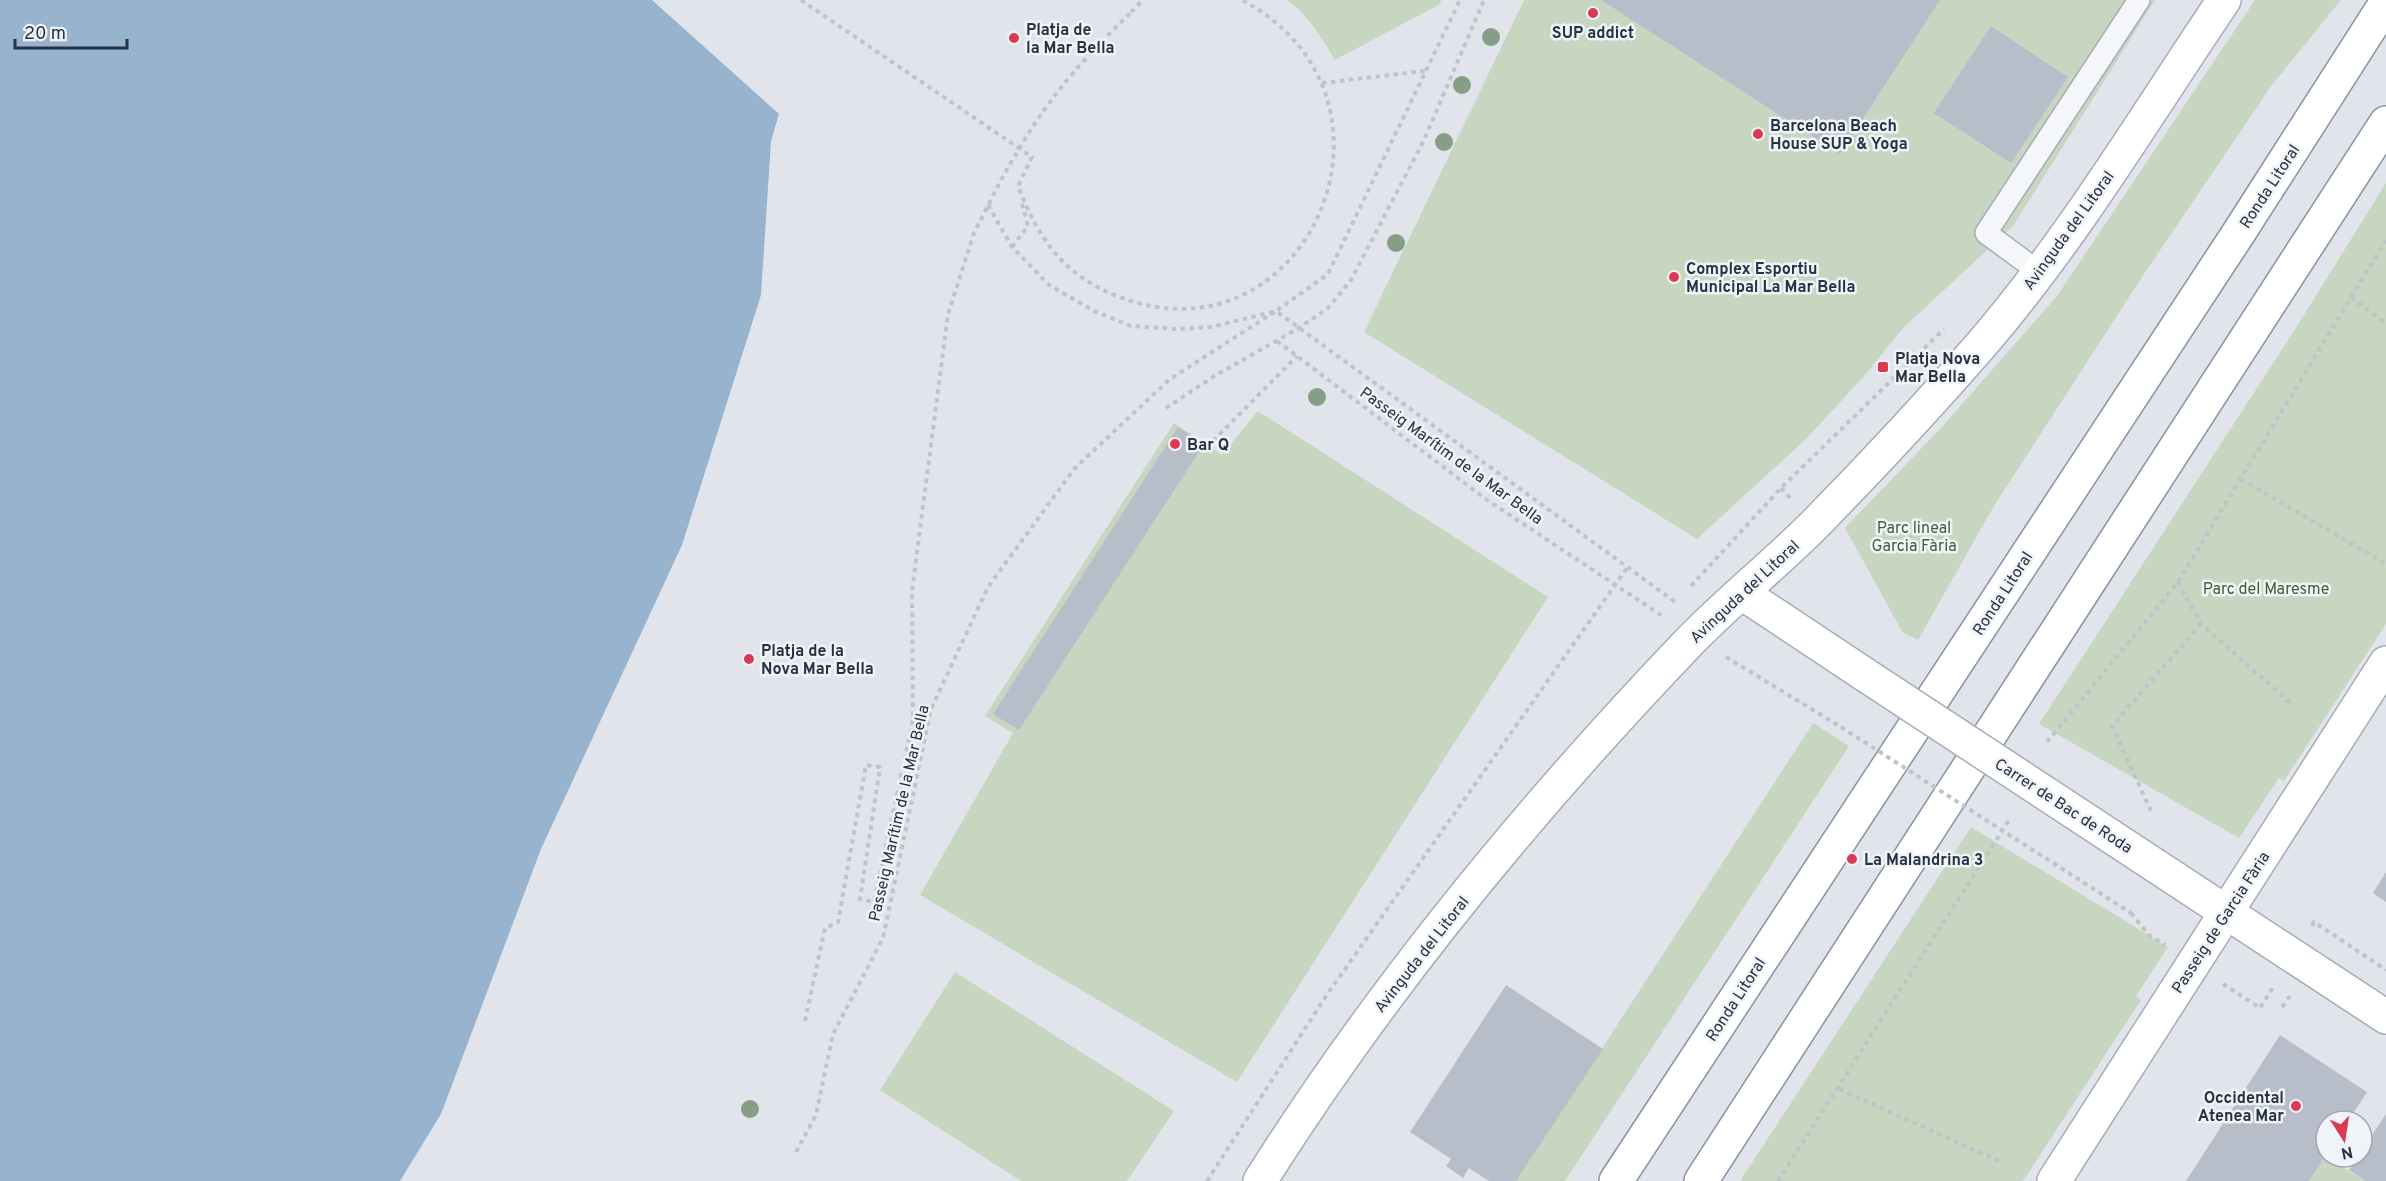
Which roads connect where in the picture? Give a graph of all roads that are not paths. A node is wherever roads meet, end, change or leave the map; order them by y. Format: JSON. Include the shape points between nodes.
{"nodes":[{"id":1,"x":2139,"y":0,"type":"edge"},
{"id":2,"x":2224,"y":0,"type":"edge"},
{"id":3,"x":2386,"y":3,"type":"edge"},
{"id":4,"x":2386,"y":123,"type":"edge"},
{"id":5,"x":2039,"y":272,"type":"junction"},
{"id":6,"x":1742,"y":593,"type":"junction"},
{"id":7,"x":2386,"y":663,"type":"edge"},
{"id":8,"x":2227,"y":912,"type":"junction"},
{"id":9,"x":2386,"y":1017,"type":"edge"},
{"id":10,"x":1260,"y":1181,"type":"edge"},
{"id":11,"x":1616,"y":1181,"type":"edge"},
{"id":12,"x":1701,"y":1181,"type":"edge"},
{"id":13,"x":2054,"y":1181,"type":"edge"}],
"edges":[{"from":1,"to":5,"type":"lane","via":[[1986,233]]},
{"from":2,"to":5,"type":"main road","name":"Avinguda del Litoral","via":[[2068,235]]},
{"from":3,"to":11,"type":"main road","name":"Ronda Litoral"},
{"from":4,"to":12,"type":"main road"},
{"from":5,"to":6,"type":"main road","name":"Avinguda del Litoral","via":[[1922,411]]},
{"from":6,"to":8,"type":"main road","name":"Carrer de Bac de Roda","bridge":true},
{"from":6,"to":10,"type":"main road","name":"Avinguda del Litoral","via":[[1584,754],[1467,894],[1305,1109]]},
{"from":7,"to":8,"type":"main road","name":"Passeig de Garcia Fària"},
{"from":8,"to":9,"type":"main road","name":"Carrer de Bac de Roda"},
{"from":8,"to":13,"type":"main road","name":"Passeig de Garcia Fària"}]}
